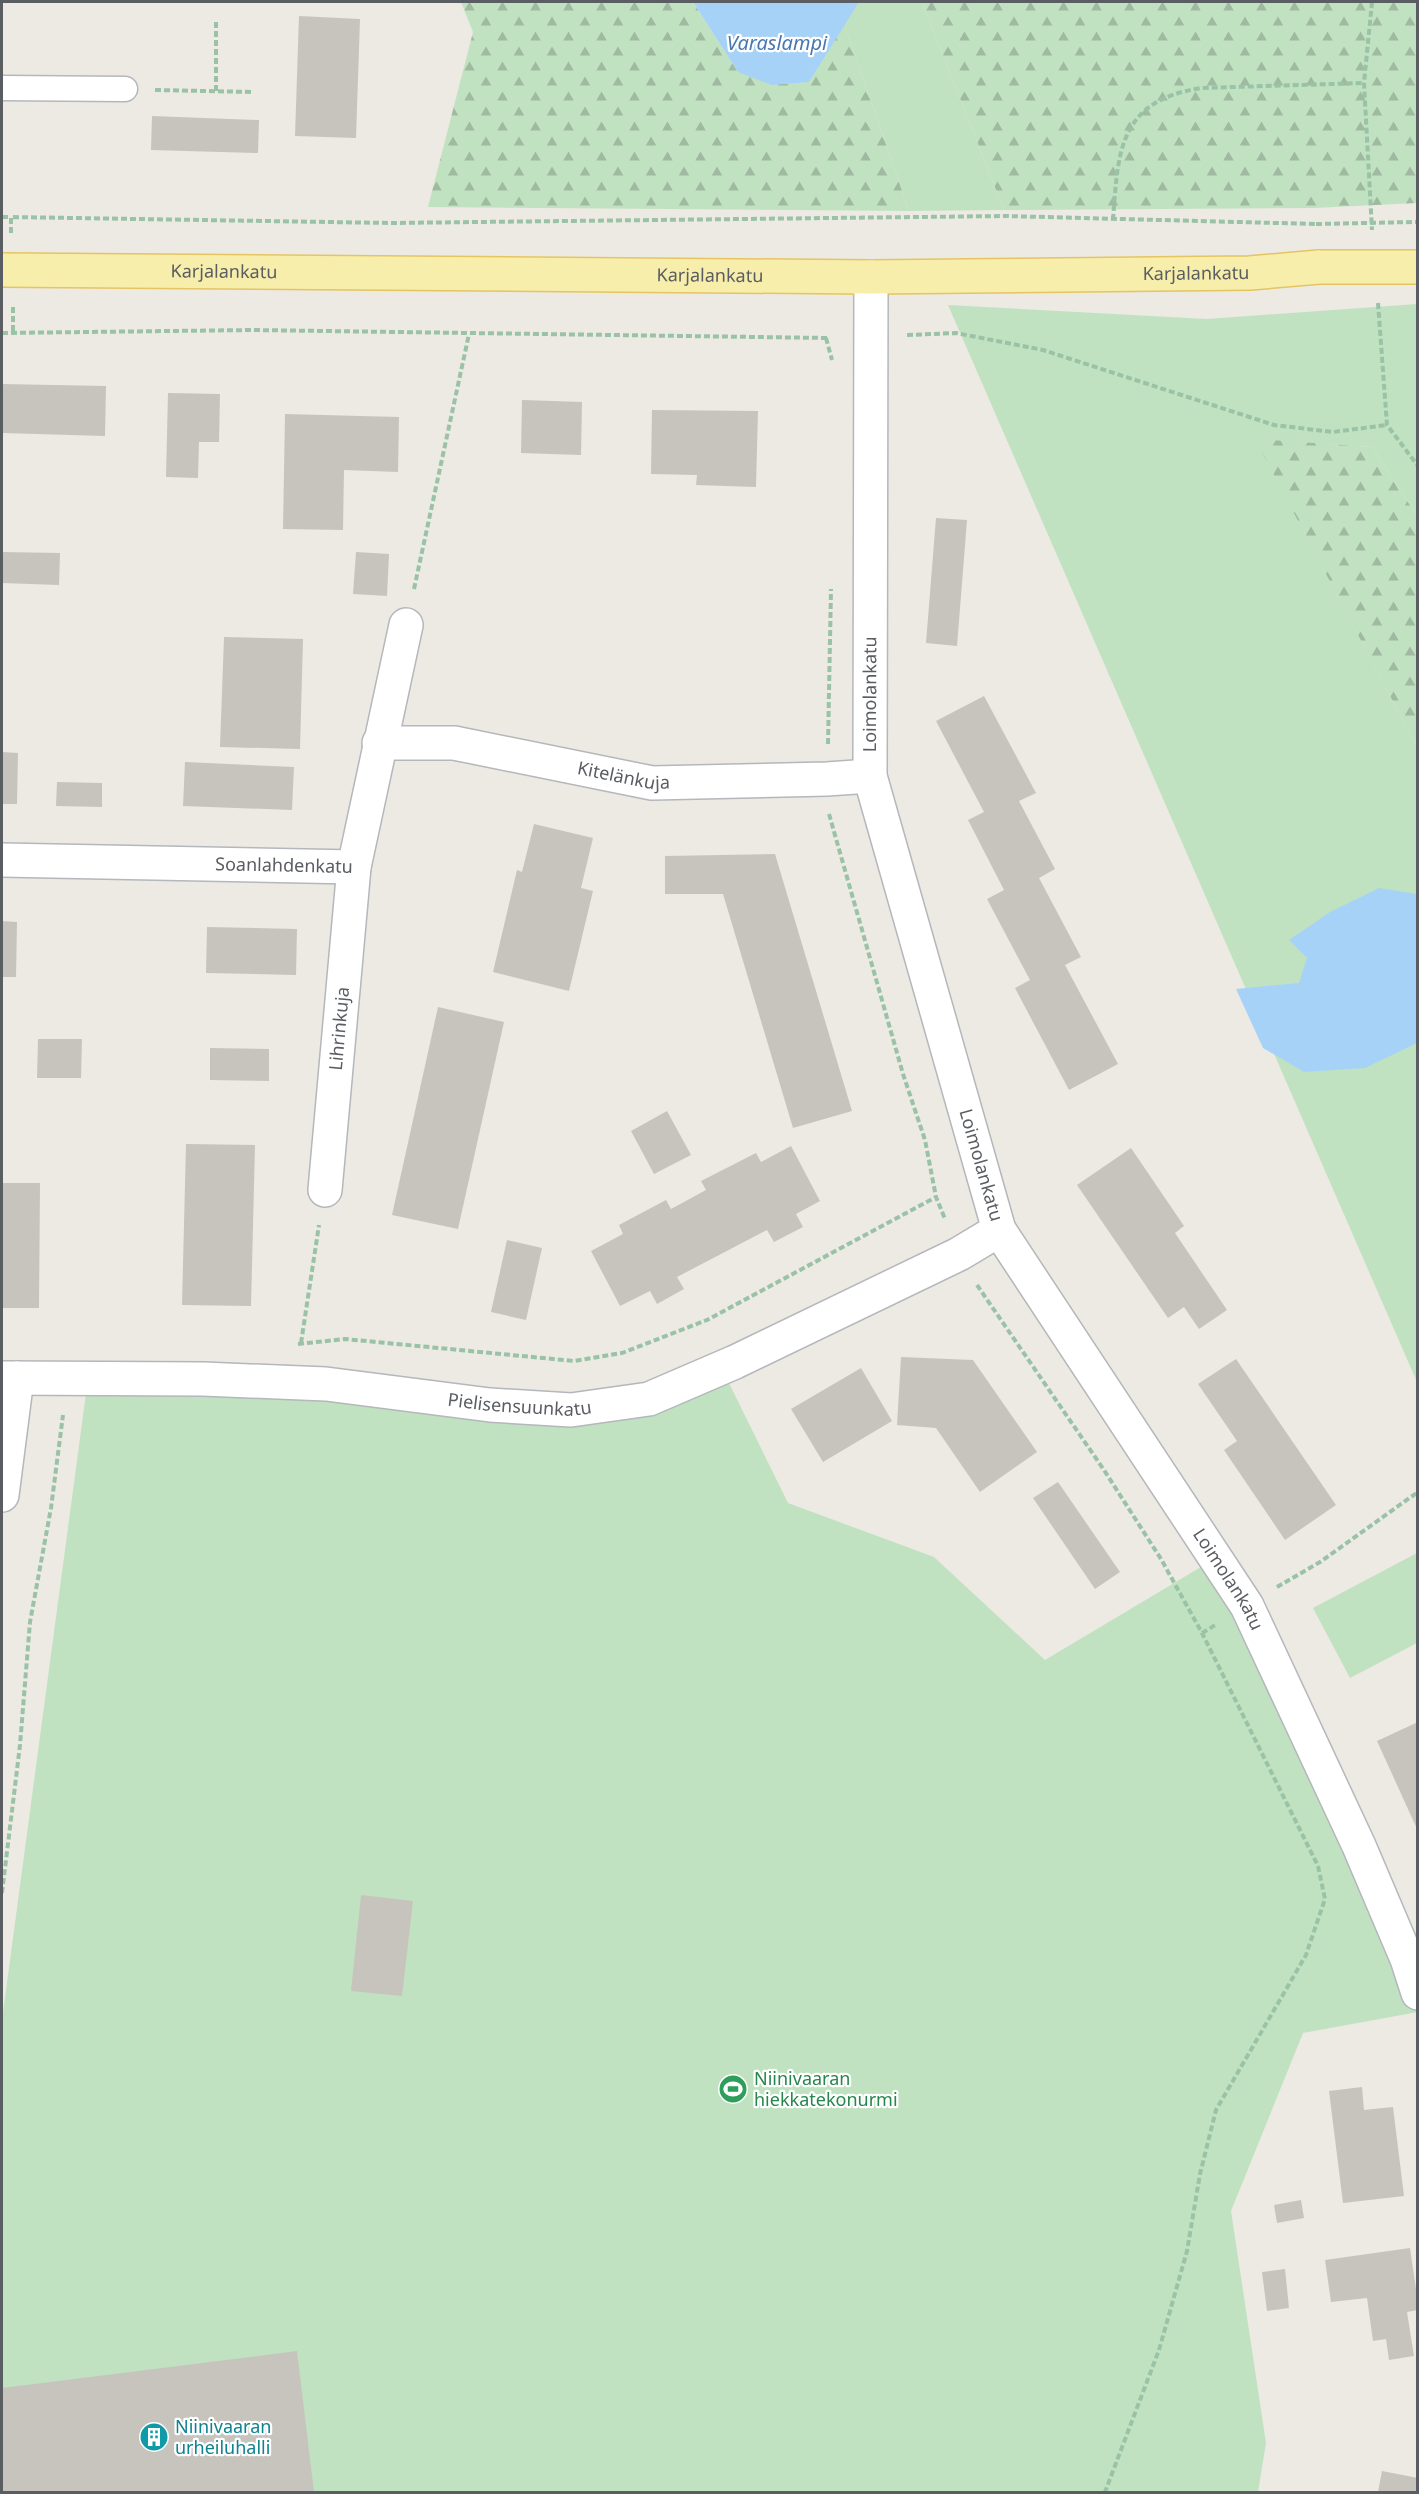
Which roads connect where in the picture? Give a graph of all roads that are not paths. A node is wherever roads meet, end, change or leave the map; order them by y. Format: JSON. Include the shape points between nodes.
{"nodes":[{"id":1,"x":2,"y":88,"type":"edge"},
{"id":2,"x":125,"y":89,"type":"road end"},
{"id":3,"x":1418,"y":267,"type":"edge"},
{"id":4,"x":2,"y":270,"type":"edge"},
{"id":5,"x":871,"y":277,"type":"junction"},
{"id":6,"x":406,"y":625,"type":"road end"},
{"id":7,"x":379,"y":743,"type":"junction"},
{"id":8,"x":870,"y":776,"type":"junction"},
{"id":9,"x":2,"y":860,"type":"edge"},
{"id":10,"x":354,"y":867,"type":"junction"},
{"id":11,"x":325,"y":1190,"type":"road end"},
{"id":12,"x":999,"y":1230,"type":"junction"},
{"id":13,"x":9,"y":1378,"type":"edge"},
{"id":14,"x":2,"y":1495,"type":"edge"},
{"id":15,"x":1418,"y":1993,"type":"edge"}],
"edges":[{"from":1,"to":2,"type":"lane"},
{"from":3,"to":5,"type":"main road","name":"Karjalankatu","bridge":true},
{"from":4,"to":5,"type":"main road","name":"Karjalankatu"},
{"from":5,"to":8,"type":"street","name":"Loimolankatu"},
{"from":6,"to":7,"type":"street","name":"Soanlahdenkatu"},
{"from":7,"to":8,"type":"street","name":"Kitelänkuja","via":[[454,743],[652,783]]},
{"from":7,"to":10,"type":"street","name":"Soanlahdenkatu"},
{"from":8,"to":12,"type":"street","name":"Loimolankatu"},
{"from":9,"to":10,"type":"street","name":"Soanlahdenkatu"},
{"from":10,"to":11,"type":"street","name":"Lihrinkuja"},
{"from":12,"to":13,"type":"street","name":"Pielisensuunkatu","via":[[958,1254],[735,1362],[649,1399],[571,1410],[490,1405],[326,1384]]},
{"from":12,"to":15,"type":"street","name":"Loimolankatu","via":[[1247,1606],[1359,1846]]},
{"from":13,"to":14,"type":"street"}]}
